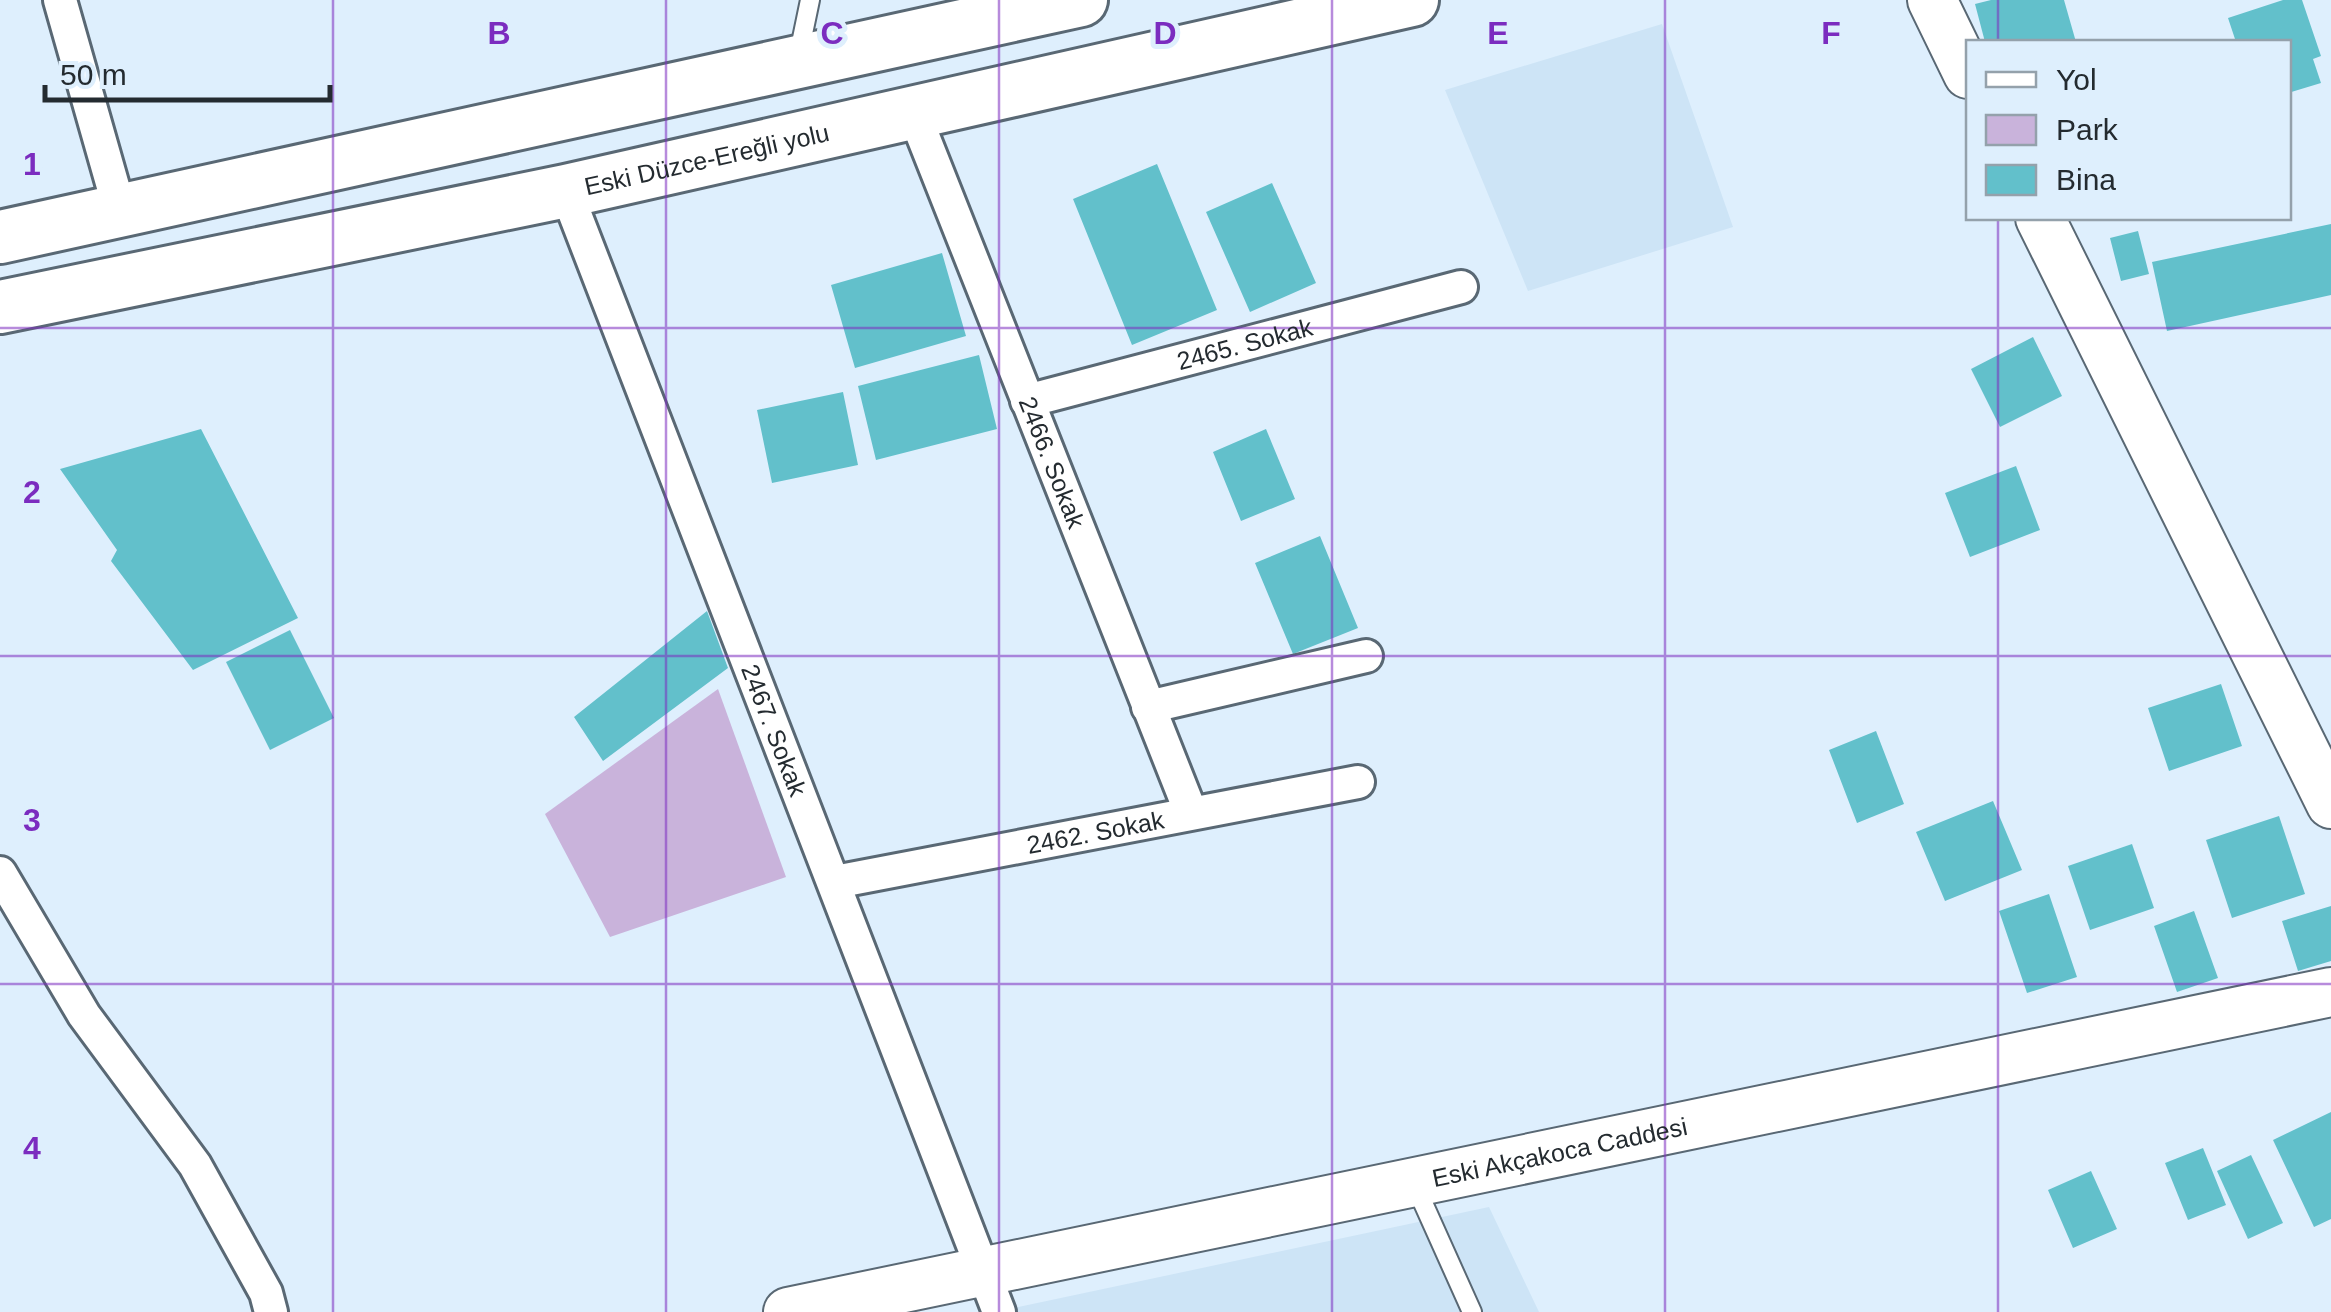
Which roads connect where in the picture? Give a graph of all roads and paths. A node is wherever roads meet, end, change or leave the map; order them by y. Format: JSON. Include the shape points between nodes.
{"nodes":[{"id":1,"x":60,"y":0,"type":"edge"},
{"id":2,"x":810,"y":0,"type":"edge"},
{"id":3,"x":1081,"y":0,"type":"edge"},
{"id":4,"x":1412,"y":0,"type":"edge"},
{"id":5,"x":1932,"y":0,"type":"edge"},
{"id":6,"x":797,"y":64,"type":"junction"},
{"id":7,"x":1966,"y":70,"type":"edge"},
{"id":8,"x":914,"y":111,"type":"junction"},
{"id":9,"x":566,"y":191,"type":"junction"},
{"id":10,"x":120,"y":211,"type":"junction"},
{"id":11,"x":2041,"y":220,"type":"edge"},
{"id":12,"x":0,"y":237,"type":"edge"},
{"id":13,"x":1461,"y":287,"type":"dead end"},
{"id":14,"x":0,"y":307,"type":"edge"},
{"id":15,"x":1027,"y":401,"type":"junction"},
{"id":16,"x":1366,"y":656,"type":"dead end"},
{"id":17,"x":1148,"y":707,"type":"junction"},
{"id":18,"x":1358,"y":782,"type":"dead end"},
{"id":19,"x":2331,"y":804,"type":"edge"},
{"id":20,"x":1190,"y":814,"type":"junction"},
{"id":21,"x":0,"y":873,"type":"edge"},
{"id":22,"x":835,"y":882,"type":"junction"},
{"id":23,"x":2331,"y":992,"type":"edge"},
{"id":24,"x":1413,"y":1181,"type":"junction"},
{"id":25,"x":989,"y":1291,"type":"edge"},
{"id":26,"x":271,"y":1312,"type":"edge"},
{"id":27,"x":788,"y":1312,"type":"edge"},
{"id":28,"x":1472,"y":1312,"type":"edge"}],
"edges":[{"from":1,"to":10,"type":"street"},
{"from":2,"to":6,"type":"lane"},
{"from":3,"to":6,"type":"main road"},
{"from":4,"to":8,"type":"main road","name":"Eski Düzce-Ereğli yolu"},
{"from":5,"to":7,"type":"street"},
{"from":6,"to":10,"type":"main road"},
{"from":8,"to":9,"type":"main road","name":"Eski Düzce-Ereğli yolu"},
{"from":8,"to":15,"type":"street","name":"2466. Sokak"},
{"from":9,"to":14,"type":"main road","name":"Eski Düzce-Ereğli yolu"},
{"from":9,"to":22,"type":"street","name":"2467. Sokak"},
{"from":10,"to":12,"type":"main road"},
{"from":11,"to":19,"type":"street"},
{"from":13,"to":15,"type":"street","name":"2465. Sokak"},
{"from":15,"to":17,"type":"street","name":"2466. Sokak"},
{"from":16,"to":17,"type":"street"},
{"from":17,"to":20,"type":"street","name":"2466. Sokak"},
{"from":18,"to":20,"type":"street","name":"2462. Sokak"},
{"from":20,"to":22,"type":"street","name":"2462. Sokak"},
{"from":21,"to":26,"type":"street","via":[[84,1016],[195,1165]]},
{"from":22,"to":25,"type":"street","name":"2467. Sokak"},
{"from":23,"to":24,"type":"street","name":"Eski Akçakoca Caddesi"},
{"from":24,"to":25,"type":"street","name":"Eski Akçakoca Caddesi"},
{"from":24,"to":28,"type":"lane"},
{"from":25,"to":27,"type":"street","name":"Eski Akçakoca Caddesi"}]}
